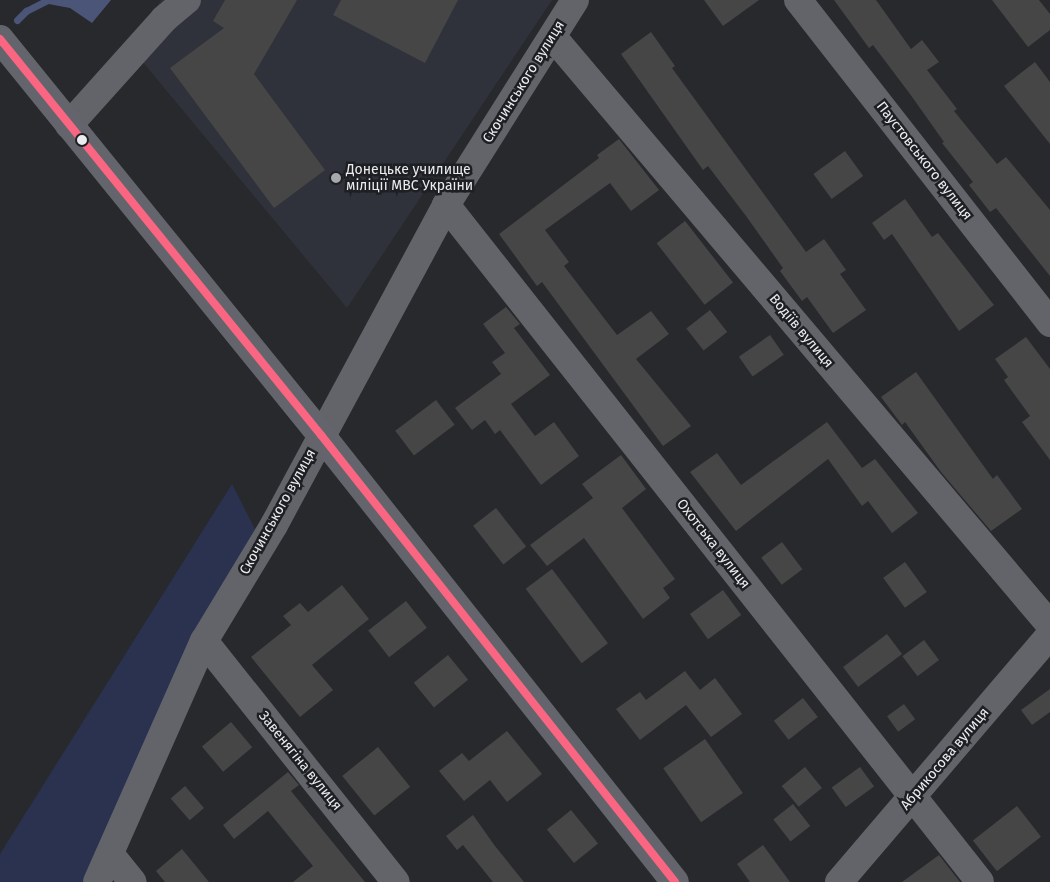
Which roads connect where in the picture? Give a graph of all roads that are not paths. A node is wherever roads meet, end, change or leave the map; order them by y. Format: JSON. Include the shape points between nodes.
{"nodes":[{"id":1,"x":187,"y":0,"type":"edge"},
{"id":2,"x":575,"y":0,"type":"edge"},
{"id":3,"x":798,"y":0,"type":"edge"},
{"id":4,"x":553,"y":37,"type":"junction"},
{"id":5,"x":0,"y":38,"type":"edge"},
{"id":6,"x":70,"y":126,"type":"junction"},
{"id":7,"x":446,"y":205,"type":"junction"},
{"id":8,"x":1050,"y":323,"type":"edge"},
{"id":9,"x":321,"y":435,"type":"junction"},
{"id":10,"x":1050,"y":625,"type":"edge"},
{"id":11,"x":1050,"y":635,"type":"edge"},
{"id":12,"x":204,"y":640,"type":"junction"},
{"id":13,"x":913,"y":798,"type":"junction"},
{"id":14,"x":110,"y":854,"type":"junction"},
{"id":15,"x":97,"y":882,"type":"edge"},
{"id":16,"x":132,"y":882,"type":"edge"},
{"id":17,"x":396,"y":882,"type":"edge"},
{"id":18,"x":675,"y":882,"type":"edge"},
{"id":19,"x":839,"y":882,"type":"edge"},
{"id":20,"x":980,"y":882,"type":"edge"}],
"edges":[{"from":1,"to":6,"type":"street","via":[[164,19]]},
{"from":2,"to":4,"type":"street","name":"Скочинського вулиця"},
{"from":3,"to":8,"type":"street","name":"Паустовського вулиця"},
{"from":4,"to":7,"type":"street","name":"Скочинського вулиця"},
{"from":4,"to":10,"type":"street","name":"Водіїв вулиця"},
{"from":5,"to":6,"type":"main road"},
{"from":6,"to":9,"type":"main road"},
{"from":7,"to":9,"type":"street","name":"Скочинського вулиця"},
{"from":7,"to":13,"type":"street","name":"Охотська вулиця"},
{"from":9,"to":12,"type":"street","name":"Скочинського вулиця","via":[[274,525]]},
{"from":9,"to":18,"type":"main road"},
{"from":11,"to":13,"type":"street","name":"Абрикосова вулиця"},
{"from":12,"to":14,"type":"street","name":"Скочинського вулиця"},
{"from":12,"to":17,"type":"street","name":"Завенягіна вулиця"},
{"from":13,"to":19,"type":"street","name":"Абрикосова вулиця"},
{"from":13,"to":20,"type":"street","name":"Охотська вулиця"},
{"from":14,"to":15,"type":"street","name":"Скочинського вулиця"},
{"from":14,"to":16,"type":"street"}]}
